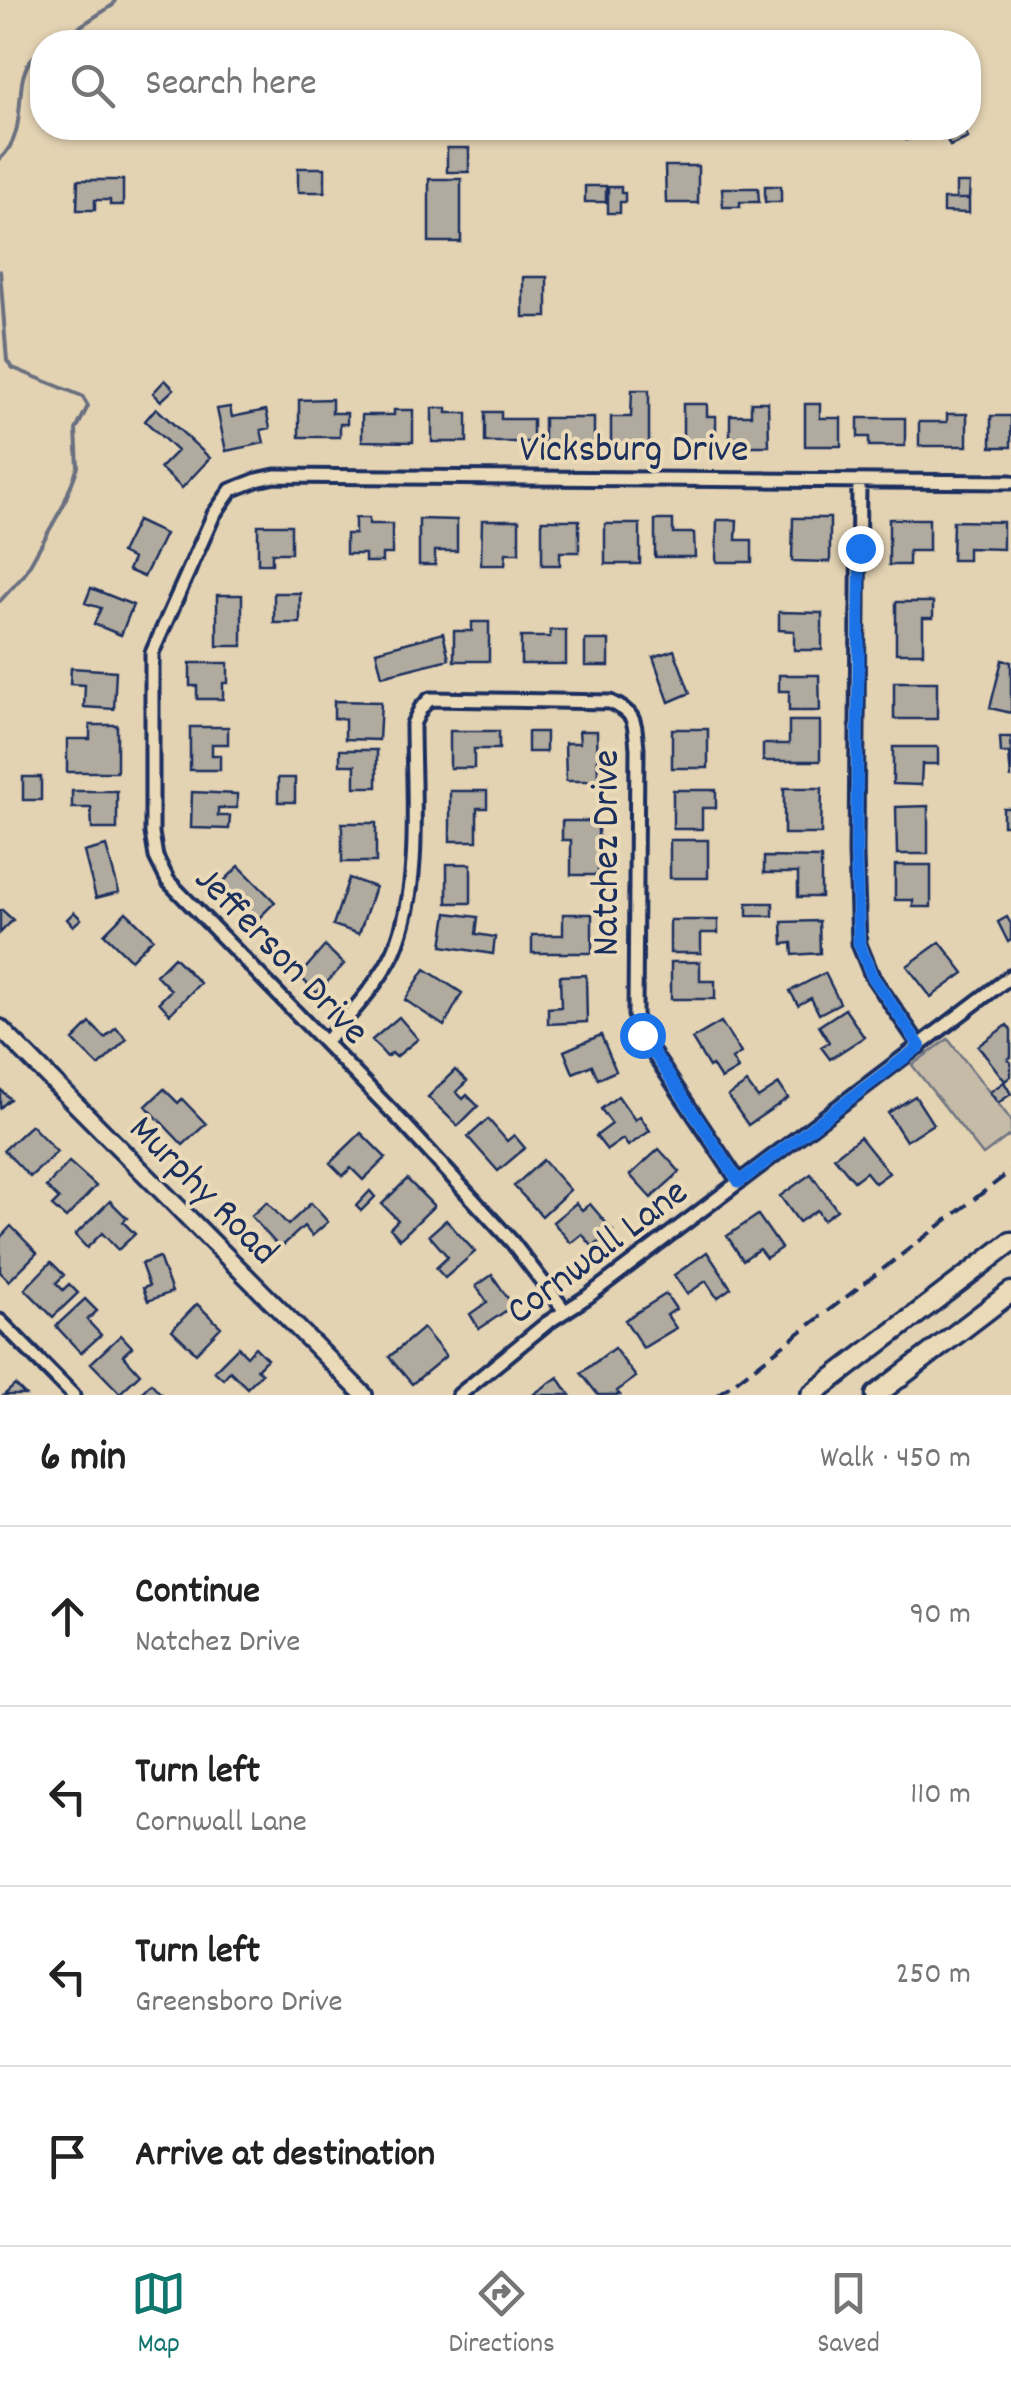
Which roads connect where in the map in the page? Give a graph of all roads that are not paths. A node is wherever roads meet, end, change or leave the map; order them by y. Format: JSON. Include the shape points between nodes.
{"nodes":[{"id":1,"x":256,"y":480,"type":"joint"},
{"id":2,"x":859,"y":480,"type":"junction"},
{"id":3,"x":1011,"y":482,"type":"edge"},
{"id":4,"x":1011,"y":976,"type":"edge"},
{"id":5,"x":0,"y":1028,"type":"edge"},
{"id":6,"x":324,"y":1042,"type":"junction"},
{"id":7,"x":920,"y":1046,"type":"junction"},
{"id":8,"x":739,"y":1182,"type":"junction"},
{"id":9,"x":1011,"y":1242,"type":"edge"},
{"id":10,"x":1011,"y":1292,"type":"edge"},
{"id":11,"x":564,"y":1311,"type":"junction"},
{"id":12,"x":0,"y":1321,"type":"edge"},
{"id":13,"x":73,"y":1395,"type":"edge"},
{"id":14,"x":364,"y":1395,"type":"edge"},
{"id":15,"x":460,"y":1395,"type":"edge"},
{"id":16,"x":811,"y":1395,"type":"edge"},
{"id":17,"x":876,"y":1395,"type":"edge"}],
"edges":[{"from":1,"to":2,"type":"street","name":"Vicksburg Drive"},
{"from":1,"to":6,"type":"street","name":"Jefferson Drive","via":[[231,490],[214,514],[152,653],[152,832],[168,881]]},
{"from":2,"to":3,"type":"street","name":"Vicksburg Drive"},
{"from":2,"to":7,"type":"street","via":[[859,944],[872,976]]},
{"from":4,"to":7,"type":"street","name":"Cornwall Lane"},
{"from":5,"to":14,"type":"main road","name":"Murphy Road"},
{"from":6,"to":8,"type":"street","name":"Natchez Drive","via":[[394,951],[406,914],[413,868],[413,724],[420,708],[430,698],[610,702],[627,709],[638,748],[635,1014],[642,1035]]},
{"from":6,"to":11,"type":"street","name":"Jefferson Drive","via":[[512,1242]]},
{"from":7,"to":8,"type":"street","name":"Cornwall Lane"},
{"from":8,"to":11,"type":"street","name":"Cornwall Lane"},
{"from":9,"to":16,"type":"main road"},
{"from":10,"to":17,"type":"main road"},
{"from":11,"to":15,"type":"street","name":"Cornwall Lane"},
{"from":12,"to":13,"type":"street"}]}
